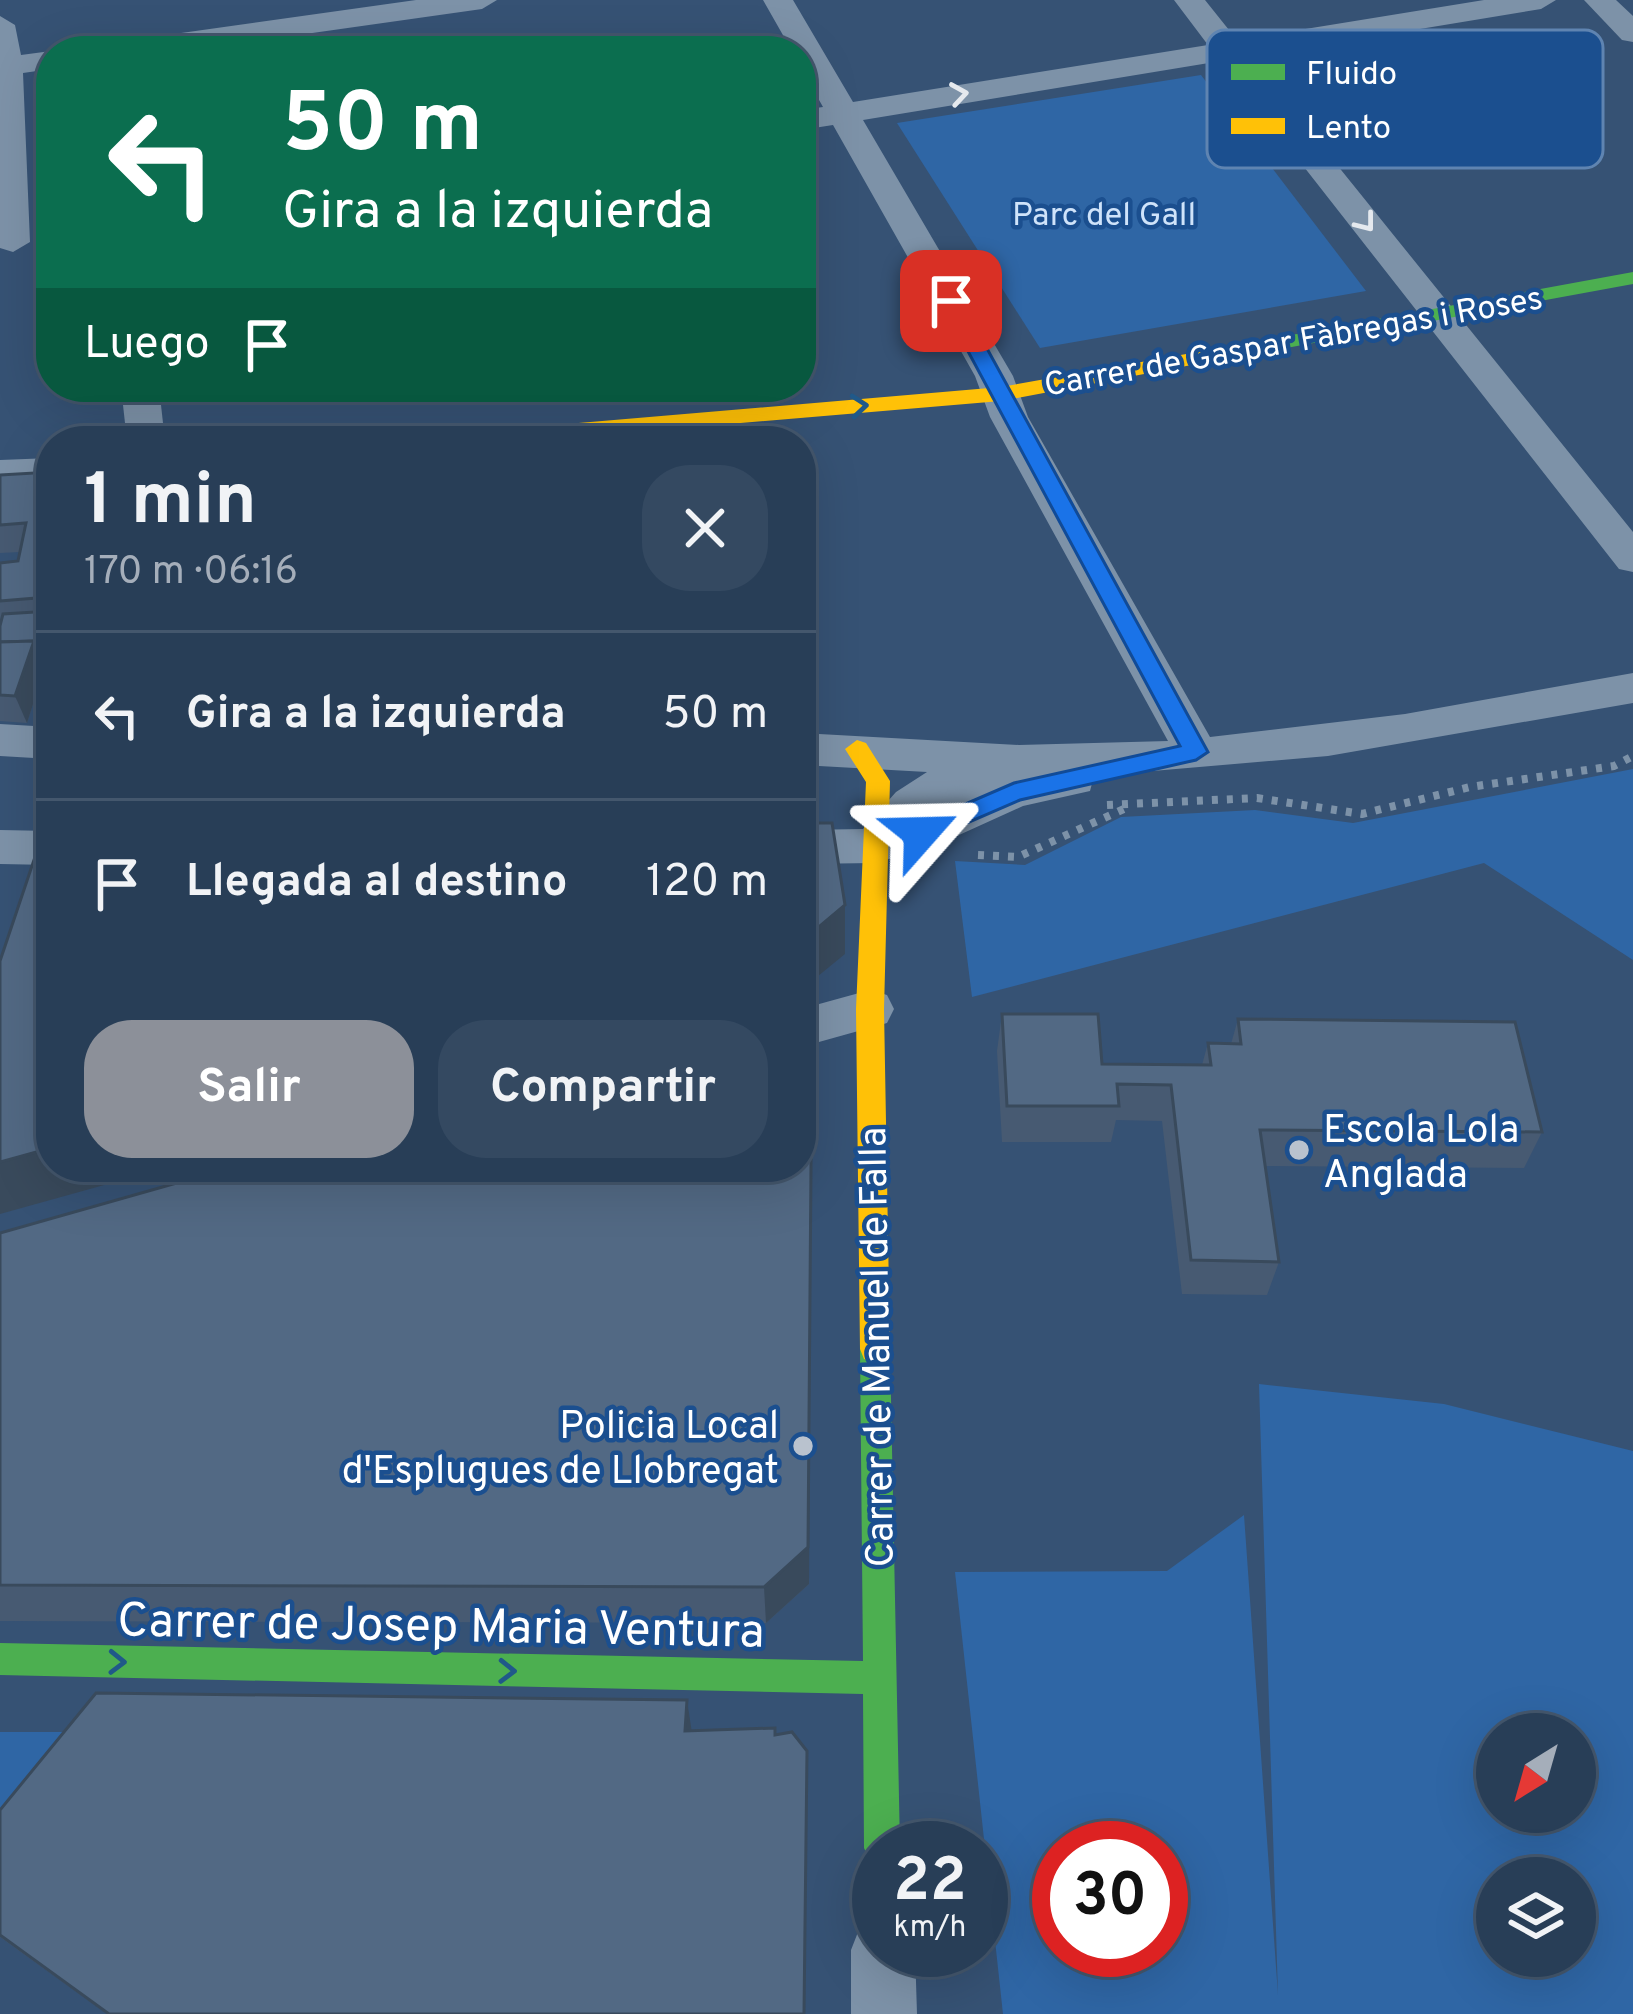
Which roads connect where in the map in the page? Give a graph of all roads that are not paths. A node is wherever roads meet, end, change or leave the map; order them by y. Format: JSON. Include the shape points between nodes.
{"nodes":[{"id":1,"x":482,"y":0,"type":"edge"},
{"id":2,"x":778,"y":0,"type":"edge"},
{"id":3,"x":1189,"y":0,"type":"edge"},
{"id":4,"x":1541,"y":0,"type":"edge"},
{"id":5,"x":1599,"y":0,"type":"edge"},
{"id":6,"x":388,"y":7,"type":"edge"},
{"id":7,"x":0,"y":25,"type":"edge"},
{"id":8,"x":1213,"y":30,"type":"edge"},
{"id":9,"x":1354,"y":30,"type":"edge"},
{"id":10,"x":1633,"y":33,"type":"edge"},
{"id":11,"x":209,"y":36,"type":"edge"},
{"id":12,"x":397,"y":36,"type":"edge"},
{"id":13,"x":799,"y":36,"type":"edge"},
{"id":14,"x":1207,"y":54,"type":"edge"},
{"id":15,"x":36,"y":62,"type":"edge"},
{"id":16,"x":816,"y":65,"type":"edge"},
{"id":17,"x":4,"y":67,"type":"edge"},
{"id":18,"x":844,"y":113,"type":"junction"},
{"id":19,"x":816,"y":118,"type":"edge"},
{"id":20,"x":1323,"y":168,"type":"edge"},
{"id":21,"x":36,"y":242,"type":"edge"},
{"id":22,"x":6,"y":243,"type":"edge"},
{"id":23,"x":1633,"y":278,"type":"edge"},
{"id":24,"x":1440,"y":316,"type":"junction"},
{"id":25,"x":1001,"y":394,"type":"junction"},
{"id":26,"x":626,"y":426,"type":"edge"},
{"id":27,"x":36,"y":471,"type":"edge"},
{"id":28,"x":0,"y":472,"type":"edge"},
{"id":29,"x":1633,"y":559,"type":"edge"},
{"id":30,"x":1633,"y":688,"type":"edge"},
{"id":31,"x":0,"y":740,"type":"edge"},
{"id":32,"x":36,"y":742,"type":"edge"},
{"id":33,"x":816,"y":749,"type":"edge"},
{"id":34,"x":857,"y":749,"type":"junction"},
{"id":35,"x":1196,"y":752,"type":"junction"},
{"id":36,"x":1021,"y":761,"type":"junction"},
{"id":37,"x":875,"y":846,"type":"junction"},
{"id":38,"x":816,"y":848,"type":"edge"},
{"id":39,"x":36,"y":849,"type":"edge"},
{"id":40,"x":1,"y":850,"type":"edge"},
{"id":41,"x":870,"y":1010,"type":"junction"},
{"id":42,"x":816,"y":1024,"type":"edge"},
{"id":43,"x":0,"y":1660,"type":"edge"},
{"id":44,"x":879,"y":1678,"type":"junction"},
{"id":45,"x":881,"y":1821,"type":"edge"},
{"id":46,"x":883,"y":1977,"type":"edge"},
{"id":47,"x":884,"y":2014,"type":"edge"}],
"edges":[{"from":1,"to":6,"type":"street"},
{"from":2,"to":13,"type":"street"},
{"from":3,"to":8,"type":"street"},
{"from":4,"to":9,"type":"street"},
{"from":5,"to":10,"type":"street"},
{"from":6,"to":11,"type":"street"},
{"from":6,"to":12,"type":"street"},
{"from":7,"to":17,"type":"street"},
{"from":18,"to":14,"type":"street","one_way":true},
{"from":15,"to":17,"type":"street"},
{"from":16,"to":18,"type":"street"},
{"from":17,"to":22,"type":"street"},
{"from":18,"to":19,"type":"street"},
{"from":18,"to":25,"type":"street"},
{"from":20,"to":24,"type":"street","one_way":true},
{"from":21,"to":22,"type":"street"},
{"from":23,"to":24,"type":"street","name":"Carrer de Gaspar Fàbregas i Roses"},
{"from":24,"to":25,"type":"street","name":"Carrer de Gaspar Fàbregas i Roses"},
{"from":24,"to":29,"type":"street"},
{"from":26,"to":25,"type":"street","name":"Carrer de Gaspar Fàbregas i Roses","one_way":true},
{"from":25,"to":35,"type":"street"},
{"from":27,"to":28,"type":"street"},
{"from":30,"to":35,"type":"street","via":[[1430,724]]},
{"from":31,"to":32,"type":"street"},
{"from":33,"to":34,"type":"street"},
{"from":34,"to":36,"type":"street"},
{"from":34,"to":37,"type":"street","name":"Carrer de Manuel de Falla","via":[[878,782]]},
{"from":35,"to":36,"type":"street"},
{"from":35,"to":37,"type":"street","via":[[1014,792]]},
{"from":36,"to":37,"type":"street","via":[[940,779]]},
{"from":37,"to":38,"type":"street"},
{"from":37,"to":41,"type":"street","name":"Carrer de Manuel de Falla"},
{"from":39,"to":40,"type":"street"},
{"from":41,"to":42,"type":"street"},
{"from":41,"to":44,"type":"street","name":"Carrer de Manuel de Falla"},
{"from":43,"to":44,"type":"street","name":"Carrer de Josep Maria Ventura","one_way":true},
{"from":44,"to":45,"type":"street","name":"Carrer de Manuel de Falla"},
{"from":46,"to":47,"type":"street"}]}
